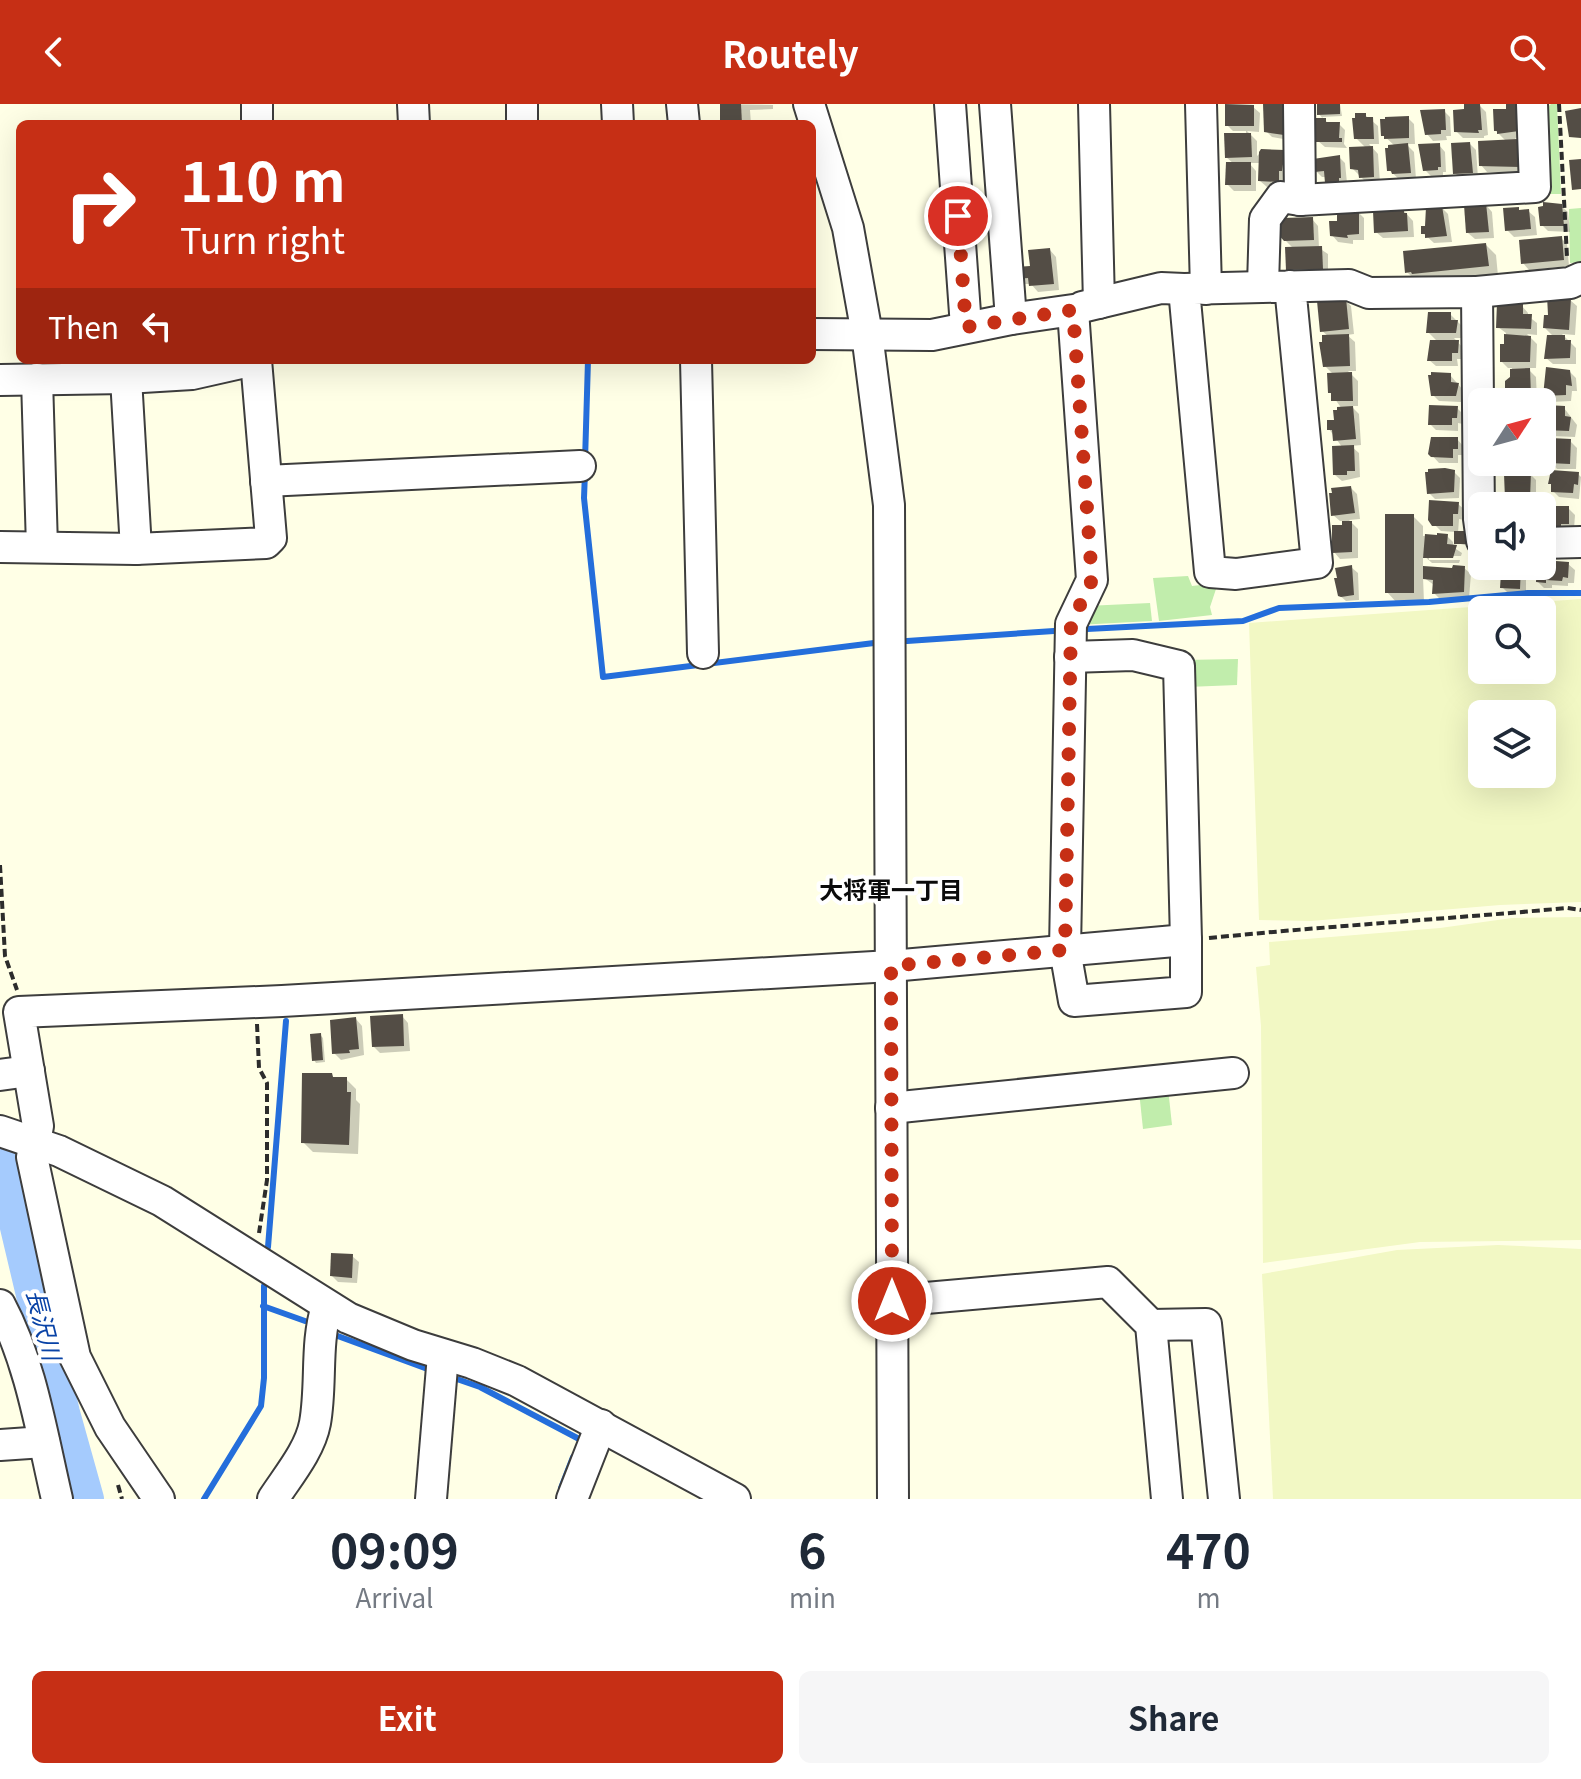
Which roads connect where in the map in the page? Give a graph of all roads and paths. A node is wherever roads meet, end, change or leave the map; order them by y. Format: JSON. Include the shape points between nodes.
{"nodes":[{"id":1,"x":950,"y":104,"type":"edge"},
{"id":2,"x":995,"y":104,"type":"edge"},
{"id":3,"x":1094,"y":104,"type":"edge"},
{"id":4,"x":1201,"y":104,"type":"edge"},
{"id":5,"x":1299,"y":104,"type":"edge"},
{"id":6,"x":1532,"y":104,"type":"edge"},
{"id":7,"x":1559,"y":104,"type":"edge"},
{"id":8,"x":816,"y":126,"type":"edge"},
{"id":9,"x":1300,"y":200,"type":"junction"},
{"id":10,"x":1574,"y":271,"type":"edge"},
{"id":11,"x":1277,"y":286,"type":"junction"},
{"id":12,"x":1195,"y":289,"type":"junction"},
{"id":13,"x":1477,"y":292,"type":"junction"},
{"id":14,"x":1086,"y":306,"type":"junction"},
{"id":15,"x":1011,"y":319,"type":"junction"},
{"id":16,"x":966,"y":327,"type":"junction"},
{"id":17,"x":816,"y":334,"type":"edge"},
{"id":18,"x":867,"y":334,"type":"junction"},
{"id":19,"x":237,"y":364,"type":"edge"},
{"id":20,"x":255,"y":364,"type":"edge"},
{"id":21,"x":696,"y":364,"type":"edge"},
{"id":22,"x":126,"y":378,"type":"junction"},
{"id":23,"x":37,"y":379,"type":"junction"},
{"id":24,"x":0,"y":380,"type":"edge"},
{"id":25,"x":580,"y":466,"type":"dead end"},
{"id":26,"x":266,"y":481,"type":"junction"},
{"id":27,"x":1479,"y":492,"type":"edge"},
{"id":28,"x":1581,"y":542,"type":"edge"},
{"id":29,"x":1556,"y":543,"type":"edge"},
{"id":30,"x":0,"y":547,"type":"edge"},
{"id":31,"x":42,"y":547,"type":"junction"},
{"id":32,"x":136,"y":549,"type":"junction"},
{"id":33,"x":703,"y":653,"type":"dead end"},
{"id":34,"x":1070,"y":657,"type":"junction"},
{"id":35,"x":0,"y":865,"type":"edge"},
{"id":36,"x":1581,"y":910,"type":"edge"},
{"id":37,"x":1186,"y":940,"type":"junction"},
{"id":38,"x":1065,"y":950,"type":"junction"},
{"id":39,"x":891,"y":966,"type":"junction"},
{"id":40,"x":255,"y":1002,"type":"junction"},
{"id":41,"x":19,"y":1012,"type":"junction"},
{"id":42,"x":19,"y":1072,"type":"edge"},
{"id":43,"x":1233,"y":1073,"type":"dead end"},
{"id":44,"x":891,"y":1108,"type":"junction"},
{"id":45,"x":20,"y":1137,"type":"edge"},
{"id":46,"x":254,"y":1259,"type":"junction"},
{"id":47,"x":892,"y":1301,"type":"junction"},
{"id":48,"x":327,"y":1306,"type":"junction"},
{"id":49,"x":2,"y":1313,"type":"edge"},
{"id":50,"x":1151,"y":1325,"type":"junction"},
{"id":51,"x":441,"y":1367,"type":"junction"},
{"id":52,"x":601,"y":1425,"type":"junction"},
{"id":53,"x":44,"y":1442,"type":"junction"},
{"id":54,"x":0,"y":1445,"type":"edge"},
{"id":55,"x":57,"y":1499,"type":"edge"},
{"id":56,"x":159,"y":1499,"type":"edge"},
{"id":57,"x":273,"y":1499,"type":"edge"},
{"id":58,"x":431,"y":1499,"type":"edge"},
{"id":59,"x":572,"y":1499,"type":"edge"},
{"id":60,"x":735,"y":1499,"type":"edge"},
{"id":61,"x":893,"y":1499,"type":"edge"},
{"id":62,"x":1167,"y":1499,"type":"edge"},
{"id":63,"x":1224,"y":1499,"type":"edge"}],
"edges":[{"from":1,"to":16,"type":"street"},
{"from":2,"to":15,"type":"street"},
{"from":3,"to":14,"type":"street"},
{"from":4,"to":12,"type":"street"},
{"from":5,"to":9,"type":"street"},
{"from":6,"to":9,"type":"street","via":[[1535,187]]},
{"from":7,"to":10,"type":"path"},
{"from":8,"to":18,"type":"street","via":[[848,228]]},
{"from":9,"to":11,"type":"street","via":[[1281,197],[1265,219]]},
{"from":10,"to":13,"type":"street","via":[[1570,283]]},
{"from":11,"to":12,"type":"street"},
{"from":11,"to":12,"type":"street","via":[[1317,563],[1236,574],[1210,572]]},
{"from":11,"to":13,"type":"street","via":[[1349,285],[1369,293]]},
{"from":12,"to":14,"type":"street","via":[[1161,288]]},
{"from":13,"to":27,"type":"street"},
{"from":14,"to":15,"type":"street"},
{"from":14,"to":34,"type":"street","via":[[1092,580],[1071,624]]},
{"from":15,"to":16,"type":"street"},
{"from":16,"to":18,"type":"street","via":[[932,335]]},
{"from":17,"to":18,"type":"street"},
{"from":18,"to":39,"type":"street","via":[[889,505]]},
{"from":19,"to":22,"type":"street","via":[[192,374]]},
{"from":20,"to":26,"type":"street"},
{"from":21,"to":33,"type":"street"},
{"from":22,"to":23,"type":"street"},
{"from":22,"to":32,"type":"street"},
{"from":23,"to":24,"type":"street"},
{"from":23,"to":31,"type":"street"},
{"from":25,"to":26,"type":"street"},
{"from":26,"to":32,"type":"street","via":[[271,538],[266,543]]},
{"from":28,"to":29,"type":"street"},
{"from":30,"to":31,"type":"street"},
{"from":31,"to":32,"type":"street"},
{"from":34,"to":37,"type":"street","via":[[1133,655],[1179,666]]},
{"from":34,"to":38,"type":"street"},
{"from":35,"to":41,"type":"path","via":[[5,956],[16,983]]},
{"from":36,"to":37,"type":"path","via":[[1356,923]]},
{"from":37,"to":38,"type":"street"},
{"from":37,"to":38,"type":"street","via":[[1186,992],[1074,1001]]},
{"from":38,"to":39,"type":"street"},
{"from":39,"to":40,"type":"street"},
{"from":39,"to":44,"type":"street"},
{"from":40,"to":41,"type":"street"},
{"from":40,"to":46,"type":"path","via":[[259,1068],[267,1083],[267,1180]]},
{"from":41,"to":42,"type":"street"},
{"from":42,"to":45,"type":"street","via":[[38,1126]]},
{"from":43,"to":44,"type":"street"},
{"from":44,"to":47,"type":"street"},
{"from":45,"to":46,"type":"street","via":[[162,1201]]},
{"from":45,"to":56,"type":"street","via":[[32,1157],[75,1357],[110,1427]]},
{"from":46,"to":48,"type":"street"},
{"from":47,"to":50,"type":"street","via":[[1108,1282]]},
{"from":47,"to":61,"type":"street"},
{"from":48,"to":51,"type":"street"},
{"from":48,"to":57,"type":"street","via":[[320,1327],[315,1424]]},
{"from":49,"to":53,"type":"street","via":[[16,1341]]},
{"from":50,"to":62,"type":"street"},
{"from":50,"to":63,"type":"street","via":[[1206,1324]]},
{"from":51,"to":52,"type":"street","via":[[517,1381]]},
{"from":51,"to":58,"type":"street"},
{"from":52,"to":59,"type":"street"},
{"from":52,"to":60,"type":"street"},
{"from":53,"to":54,"type":"street"},
{"from":53,"to":55,"type":"street"}]}
